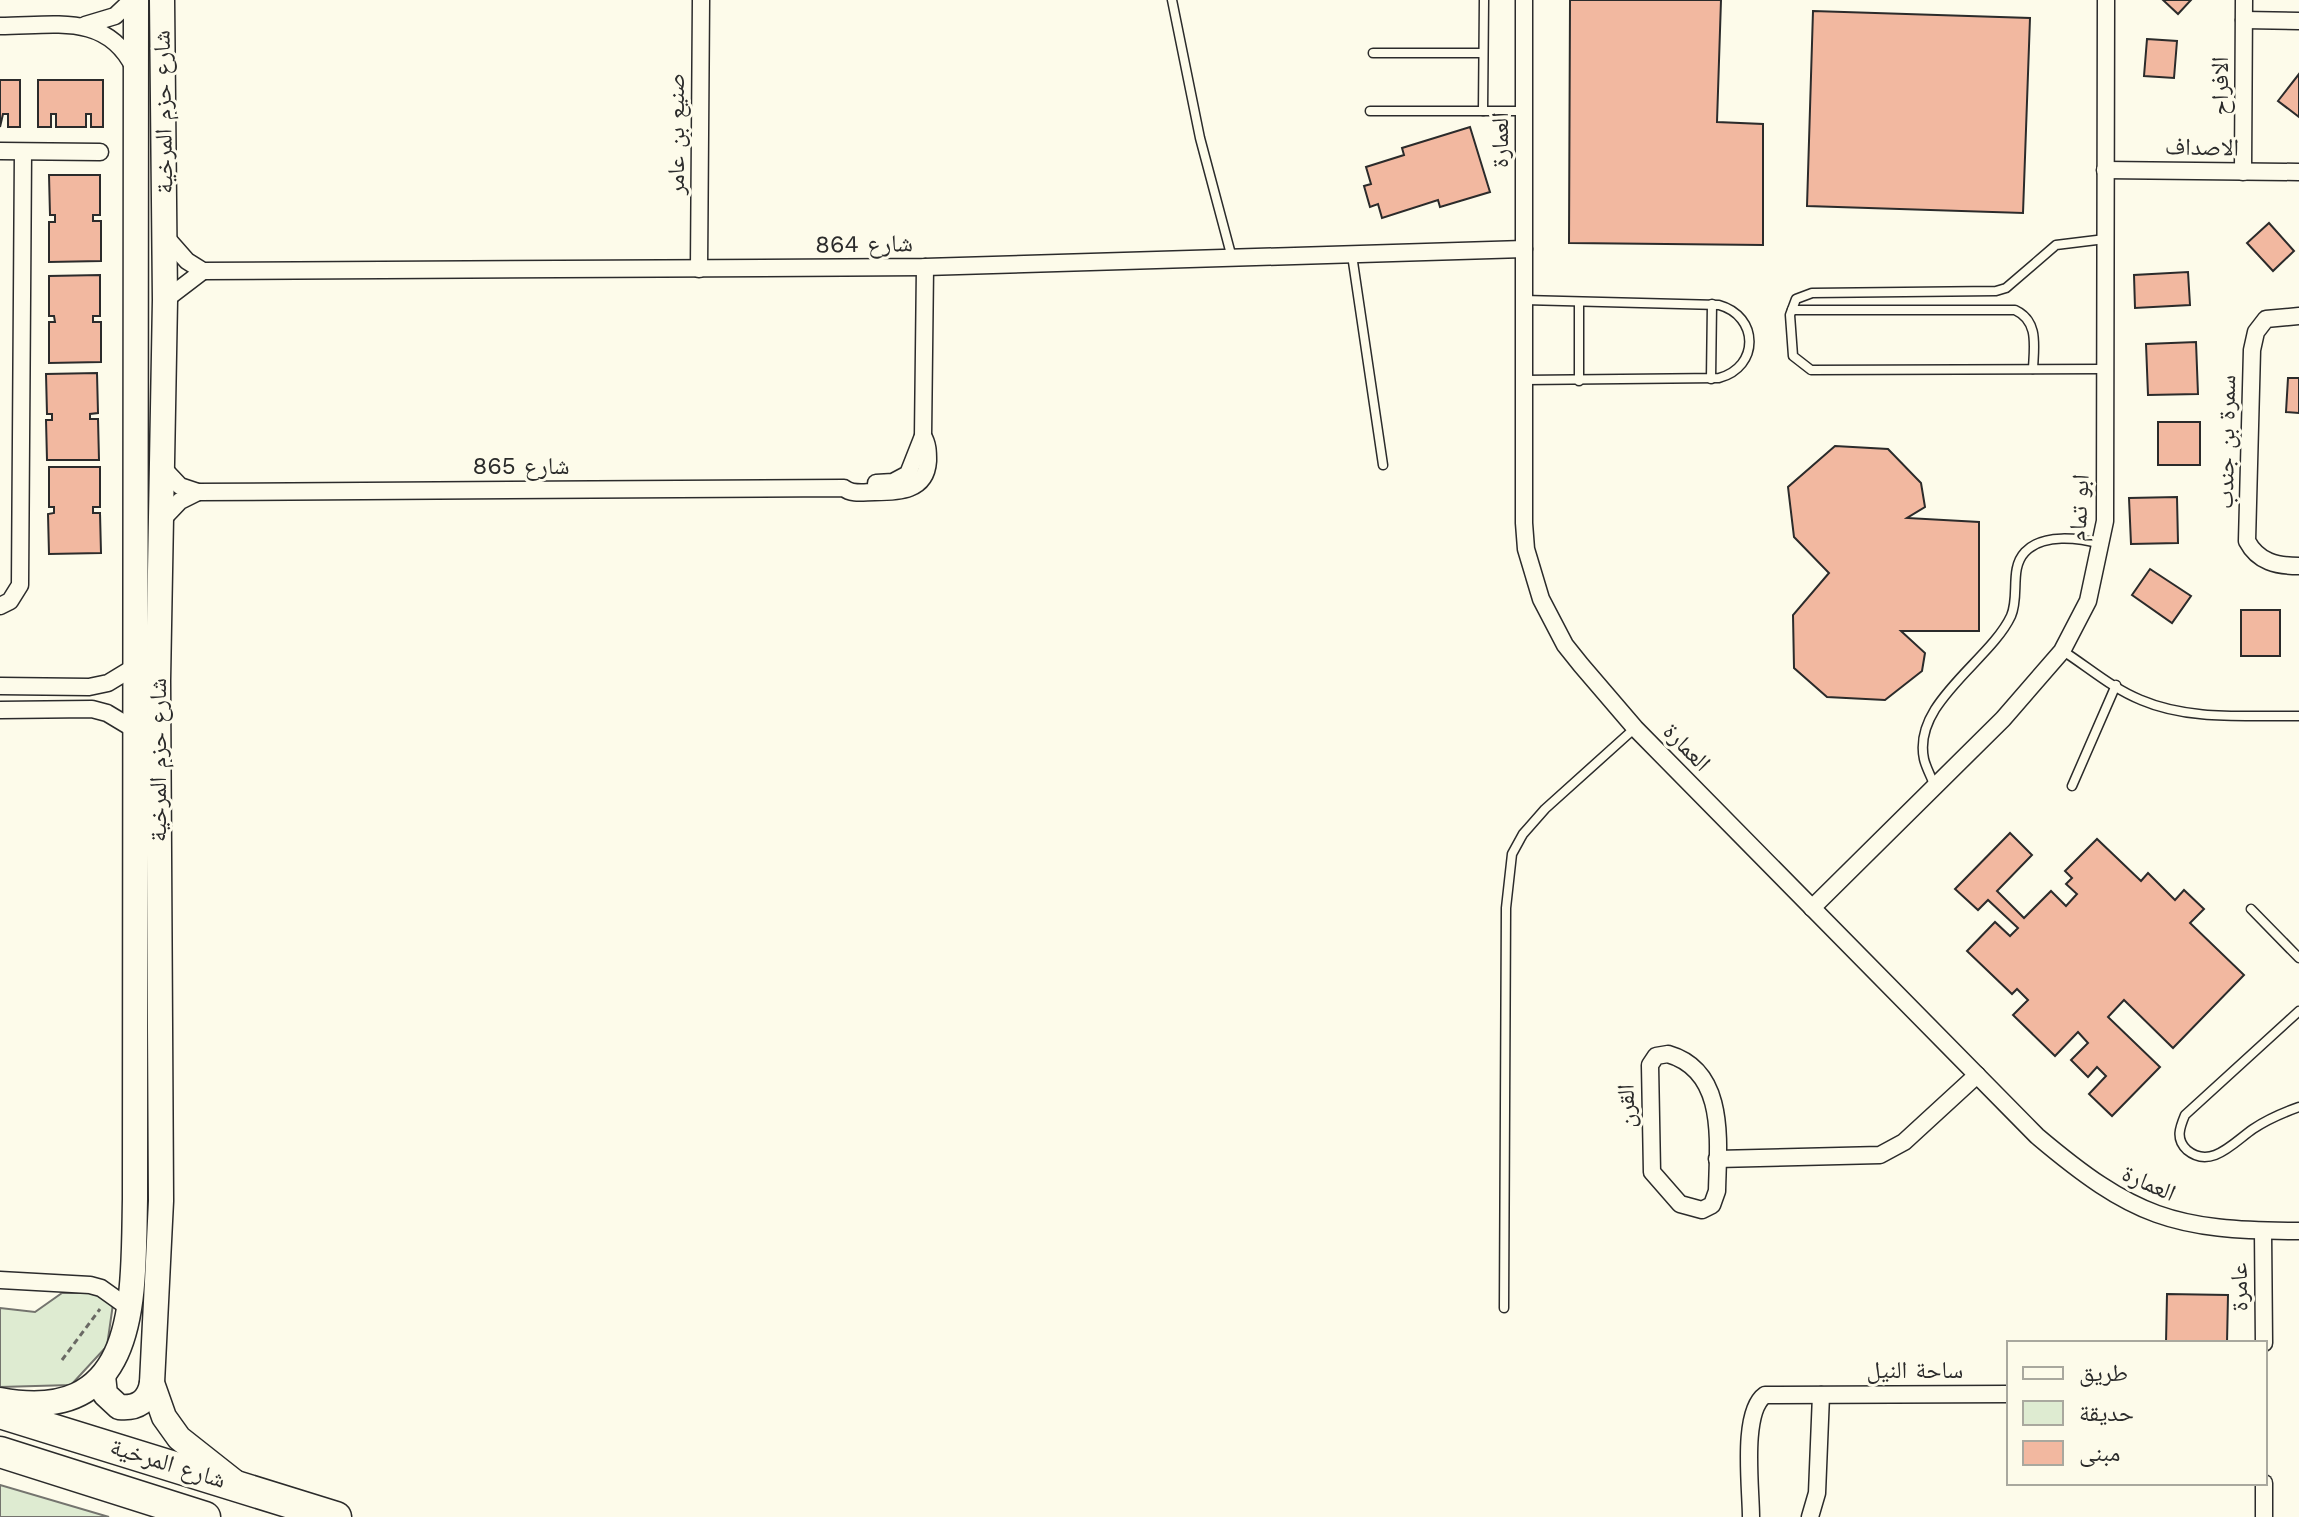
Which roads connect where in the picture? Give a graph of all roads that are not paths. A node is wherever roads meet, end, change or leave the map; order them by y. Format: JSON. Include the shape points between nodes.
{"nodes":[{"id":1,"x":134,"y":0,"type":"edge"},
{"id":2,"x":162,"y":0,"type":"edge"},
{"id":3,"x":701,"y":0,"type":"edge"},
{"id":4,"x":1172,"y":0,"type":"edge"},
{"id":5,"x":1484,"y":0,"type":"edge"},
{"id":6,"x":1524,"y":0,"type":"edge"},
{"id":7,"x":2106,"y":0,"type":"edge"},
{"id":8,"x":2244,"y":0,"type":"edge"},
{"id":9,"x":2244,"y":20,"type":"junction"},
{"id":10,"x":2299,"y":21,"type":"edge"},
{"id":11,"x":0,"y":26,"type":"edge"},
{"id":12,"x":82,"y":26,"type":"junction"},
{"id":13,"x":1373,"y":53,"type":"dead end"},
{"id":14,"x":1483,"y":53,"type":"junction"},
{"id":15,"x":135,"y":70,"type":"junction"},
{"id":16,"x":1370,"y":111,"type":"dead end"},
{"id":17,"x":1483,"y":111,"type":"junction"},
{"id":18,"x":1524,"y":111,"type":"junction"},
{"id":19,"x":0,"y":151,"type":"edge"},
{"id":20,"x":23,"y":152,"type":"junction"},
{"id":21,"x":100,"y":152,"type":"dead end"},
{"id":22,"x":2105,"y":170,"type":"junction"},
{"id":23,"x":2243,"y":172,"type":"junction"},
{"id":24,"x":2299,"y":172,"type":"edge"},
{"id":25,"x":165,"y":236,"type":"junction"},
{"id":26,"x":2105,"y":239,"type":"junction"},
{"id":27,"x":1524,"y":249,"type":"junction"},
{"id":28,"x":1352,"y":255,"type":"junction"},
{"id":29,"x":1232,"y":258,"type":"junction"},
{"id":30,"x":925,"y":267,"type":"junction"},
{"id":31,"x":699,"y":269,"type":"junction"},
{"id":32,"x":203,"y":271,"type":"junction"},
{"id":33,"x":2006,"y":288,"type":"junction"},
{"id":34,"x":165,"y":300,"type":"junction"},
{"id":35,"x":1523,"y":300,"type":"junction"},
{"id":36,"x":1579,"y":302,"type":"junction"},
{"id":37,"x":1712,"y":304,"type":"junction"},
{"id":38,"x":2007,"y":309,"type":"junction"},
{"id":39,"x":1792,"y":310,"type":"junction"},
{"id":40,"x":2299,"y":316,"type":"edge"},
{"id":41,"x":2033,"y":369,"type":"junction"},
{"id":42,"x":2104,"y":369,"type":"junction"},
{"id":43,"x":1711,"y":379,"type":"junction"},
{"id":44,"x":1523,"y":380,"type":"junction"},
{"id":45,"x":1579,"y":381,"type":"junction"},
{"id":46,"x":1383,"y":465,"type":"dead end"},
{"id":47,"x":163,"y":468,"type":"junction"},
{"id":48,"x":198,"y":492,"type":"junction"},
{"id":49,"x":161,"y":521,"type":"junction"},
{"id":50,"x":2102,"y":545,"type":"junction"},
{"id":51,"x":2299,"y":566,"type":"edge"},
{"id":52,"x":0,"y":606,"type":"edge"},
{"id":53,"x":2062,"y":651,"type":"junction"},
{"id":54,"x":136,"y":666,"type":"junction"},
{"id":55,"x":2116,"y":685,"type":"junction"},
{"id":56,"x":0,"y":686,"type":"edge"},
{"id":57,"x":0,"y":710,"type":"edge"},
{"id":58,"x":2299,"y":716,"type":"edge"},
{"id":59,"x":1635,"y":728,"type":"junction"},
{"id":60,"x":137,"y":731,"type":"junction"},
{"id":61,"x":2072,"y":786,"type":"dead end"},
{"id":62,"x":1935,"y":787,"type":"junction"},
{"id":63,"x":1812,"y":908,"type":"junction"},
{"id":64,"x":2251,"y":909,"type":"dead end"},
{"id":65,"x":2299,"y":958,"type":"edge"},
{"id":66,"x":2299,"y":1011,"type":"edge"},
{"id":67,"x":1977,"y":1075,"type":"junction"},
{"id":68,"x":2299,"y":1107,"type":"edge"},
{"id":69,"x":1717,"y":1159,"type":"junction"},
{"id":70,"x":2263,"y":1231,"type":"junction"},
{"id":71,"x":2299,"y":1231,"type":"edge"},
{"id":72,"x":0,"y":1280,"type":"edge"},
{"id":73,"x":120,"y":1301,"type":"junction"},
{"id":74,"x":1504,"y":1308,"type":"dead end"},
{"id":75,"x":2264,"y":1341,"type":"edge"},
{"id":76,"x":103,"y":1376,"type":"junction"},
{"id":77,"x":152,"y":1383,"type":"junction"},
{"id":78,"x":2007,"y":1394,"type":"edge"},
{"id":79,"x":1821,"y":1395,"type":"junction"},
{"id":80,"x":0,"y":1400,"type":"edge"},
{"id":81,"x":0,"y":1413,"type":"edge"},
{"id":82,"x":0,"y":1452,"type":"edge"},
{"id":83,"x":238,"y":1484,"type":"junction"},
{"id":84,"x":2264,"y":1485,"type":"edge"},
{"id":85,"x":205,"y":1517,"type":"edge"},
{"id":86,"x":336,"y":1517,"type":"edge"},
{"id":87,"x":1751,"y":1517,"type":"edge"},
{"id":88,"x":1810,"y":1517,"type":"edge"},
{"id":89,"x":2264,"y":1517,"type":"edge"}],
"edges":[{"from":1,"to":12,"type":"street","via":[[115,16]]},
{"from":1,"to":15,"type":"street","name":"شارع حزم المرخية"},
{"from":2,"to":25,"type":"street","name":"شارع حزم المرخية"},
{"from":3,"to":31,"type":"street","name":"صنيع بن عامر"},
{"from":4,"to":29,"type":"lane"},
{"from":5,"to":14,"type":"lane"},
{"from":6,"to":18,"type":"street","name":"العمارة"},
{"from":7,"to":22,"type":"street","name":"ابو تمام"},
{"from":8,"to":9,"type":"street","name":"الافراح"},
{"from":9,"to":10,"type":"street"},
{"from":9,"to":23,"type":"street","name":"الافراح"},
{"from":11,"to":12,"type":"street"},
{"from":12,"to":15,"type":"street","via":[[115,39]]},
{"from":13,"to":14,"type":"lane"},
{"from":14,"to":17,"type":"lane"},
{"from":15,"to":54,"type":"street","name":"شارع حزم المرخية"},
{"from":16,"to":17,"type":"lane"},
{"from":17,"to":18,"type":"lane"},
{"from":18,"to":27,"type":"street","name":"العمارة"},
{"from":19,"to":20,"type":"street"},
{"from":20,"to":21,"type":"street"},
{"from":20,"to":52,"type":"street","via":[[20,585]]},
{"from":22,"to":23,"type":"street","name":"الاصداف"},
{"from":22,"to":26,"type":"street","name":"ابو تمام"},
{"from":23,"to":24,"type":"street","name":"الاصداف"},
{"from":25,"to":32,"type":"street"},
{"from":25,"to":34,"type":"street","name":"شارع حزم المرخية"},
{"from":26,"to":33,"type":"lane","via":[[2056,245]]},
{"from":26,"to":42,"type":"street","name":"ابو تمام"},
{"from":27,"to":28,"type":"street","name":"شارع 864"},
{"from":27,"to":35,"type":"street","name":"العمارة"},
{"from":28,"to":29,"type":"street","name":"شارع 864"},
{"from":28,"to":46,"type":"lane"},
{"from":29,"to":30,"type":"street","name":"شارع 864"},
{"from":30,"to":31,"type":"street","name":"شارع 864"},
{"from":30,"to":48,"type":"street","name":"شارع 865","via":[[923,436],[914,466],[901,479],[844,488]]},
{"from":31,"to":32,"type":"street","name":"شارع 864"},
{"from":32,"to":34,"type":"street"},
{"from":33,"to":38,"type":"lane"},
{"from":33,"to":39,"type":"lane","via":[[1982,293],[1812,293],[1799,296]]},
{"from":34,"to":47,"type":"street","name":"شارع حزم المرخية"},
{"from":35,"to":36,"type":"lane"},
{"from":35,"to":44,"type":"street","name":"العمارة"},
{"from":36,"to":37,"type":"lane"},
{"from":36,"to":45,"type":"lane"},
{"from":37,"to":43,"type":"lane"},
{"from":37,"to":43,"type":"lane","via":[[1740,316],[1750,345],[1740,367]]},
{"from":38,"to":39,"type":"lane"},
{"from":38,"to":41,"type":"lane","via":[[2021,313],[2031,324]]},
{"from":39,"to":41,"type":"lane","via":[[1791,349],[1798,363],[1811,370]]},
{"from":40,"to":51,"type":"street","name":"سمرة بن جندب","via":[[2266,319],[2256,332],[2247,541],[2267,562]]},
{"from":41,"to":42,"type":"lane"},
{"from":42,"to":50,"type":"street","name":"ابو تمام"},
{"from":43,"to":45,"type":"lane"},
{"from":44,"to":45,"type":"lane"},
{"from":44,"to":59,"type":"street","name":"العمارة","via":[[1524,523],[1532,574],[1565,645]]},
{"from":47,"to":48,"type":"street","via":[[180,486]]},
{"from":47,"to":49,"type":"street","name":"شارع حزم المرخية"},
{"from":48,"to":49,"type":"street","via":[[180,501]]},
{"from":49,"to":77,"type":"street","name":"شارع حزم المرخية","via":[[161,1201]]},
{"from":50,"to":53,"type":"street","name":"ابو تمام","via":[[2088,601]]},
{"from":50,"to":62,"type":"lane","via":[[2060,540],[2025,552],[2017,567],[2017,597],[2010,618],[1929,722],[1923,758]]},
{"from":53,"to":55,"type":"lane"},
{"from":53,"to":62,"type":"street","name":"ابو تمام"},
{"from":54,"to":56,"type":"street","via":[[108,683],[89,687]]},
{"from":54,"to":60,"type":"street","name":"شارع حزم المرخية"},
{"from":55,"to":58,"type":"lane","via":[[2138,699],[2184,712]]},
{"from":55,"to":61,"type":"lane"},
{"from":57,"to":60,"type":"street","via":[[92,709]]},
{"from":59,"to":63,"type":"street","name":"العمارة"},
{"from":59,"to":74,"type":"lane","via":[[1545,809],[1512,854],[1506,908]]},
{"from":60,"to":73,"type":"street","name":"شارع حزم المرخية","via":[[135,1199]]},
{"from":62,"to":63,"type":"street","name":"ابو تمام"},
{"from":63,"to":67,"type":"street","name":"العمارة"},
{"from":64,"to":65,"type":"lane"},
{"from":66,"to":68,"type":"lane","via":[[2185,1115],[2179,1132],[2183,1146],[2196,1157],[2214,1157],[2279,1114]]},
{"from":67,"to":69,"type":"street","via":[[1904,1142],[1880,1155]]},
{"from":67,"to":70,"type":"street","name":"العمارة","via":[[2037,1136],[2116,1198],[2163,1219]]},
{"from":69,"to":69,"type":"street","name":"القرن","via":[[1712,1090],[1682,1059],[1656,1056],[1649,1073],[1652,1172],[1680,1204],[1702,1210],[1716,1199]]},
{"from":70,"to":71,"type":"street","name":"العمارة"},
{"from":70,"to":75,"type":"street","name":"عامرة"},
{"from":72,"to":73,"type":"street","via":[[90,1285]]},
{"from":73,"to":76,"type":"street","name":"شارع حزم المرخية","via":[[120,1346]]},
{"from":76,"to":77,"type":"street","via":[[105,1394],[119,1407],[138,1405]]},
{"from":76,"to":80,"type":"street","name":"شارع حزم المرخية","via":[[62,1403],[29,1406]]},
{"from":77,"to":83,"type":"street","name":"شارع حزم المرخية","via":[[164,1417],[179,1438]]},
{"from":78,"to":79,"type":"street","name":"ساحة النيل"},
{"from":79,"to":87,"type":"street","name":"ساحة النيل","via":[[1765,1395],[1753,1408]]},
{"from":79,"to":88,"type":"street","via":[[1817,1493]]},
{"from":81,"to":83,"type":"highway","name":"شارع المرخية"},
{"from":82,"to":85,"type":"highway","name":"شارع المرخية"},
{"from":83,"to":86,"type":"highway","name":"شارع المرخية"},
{"from":84,"to":89,"type":"street"}]}
